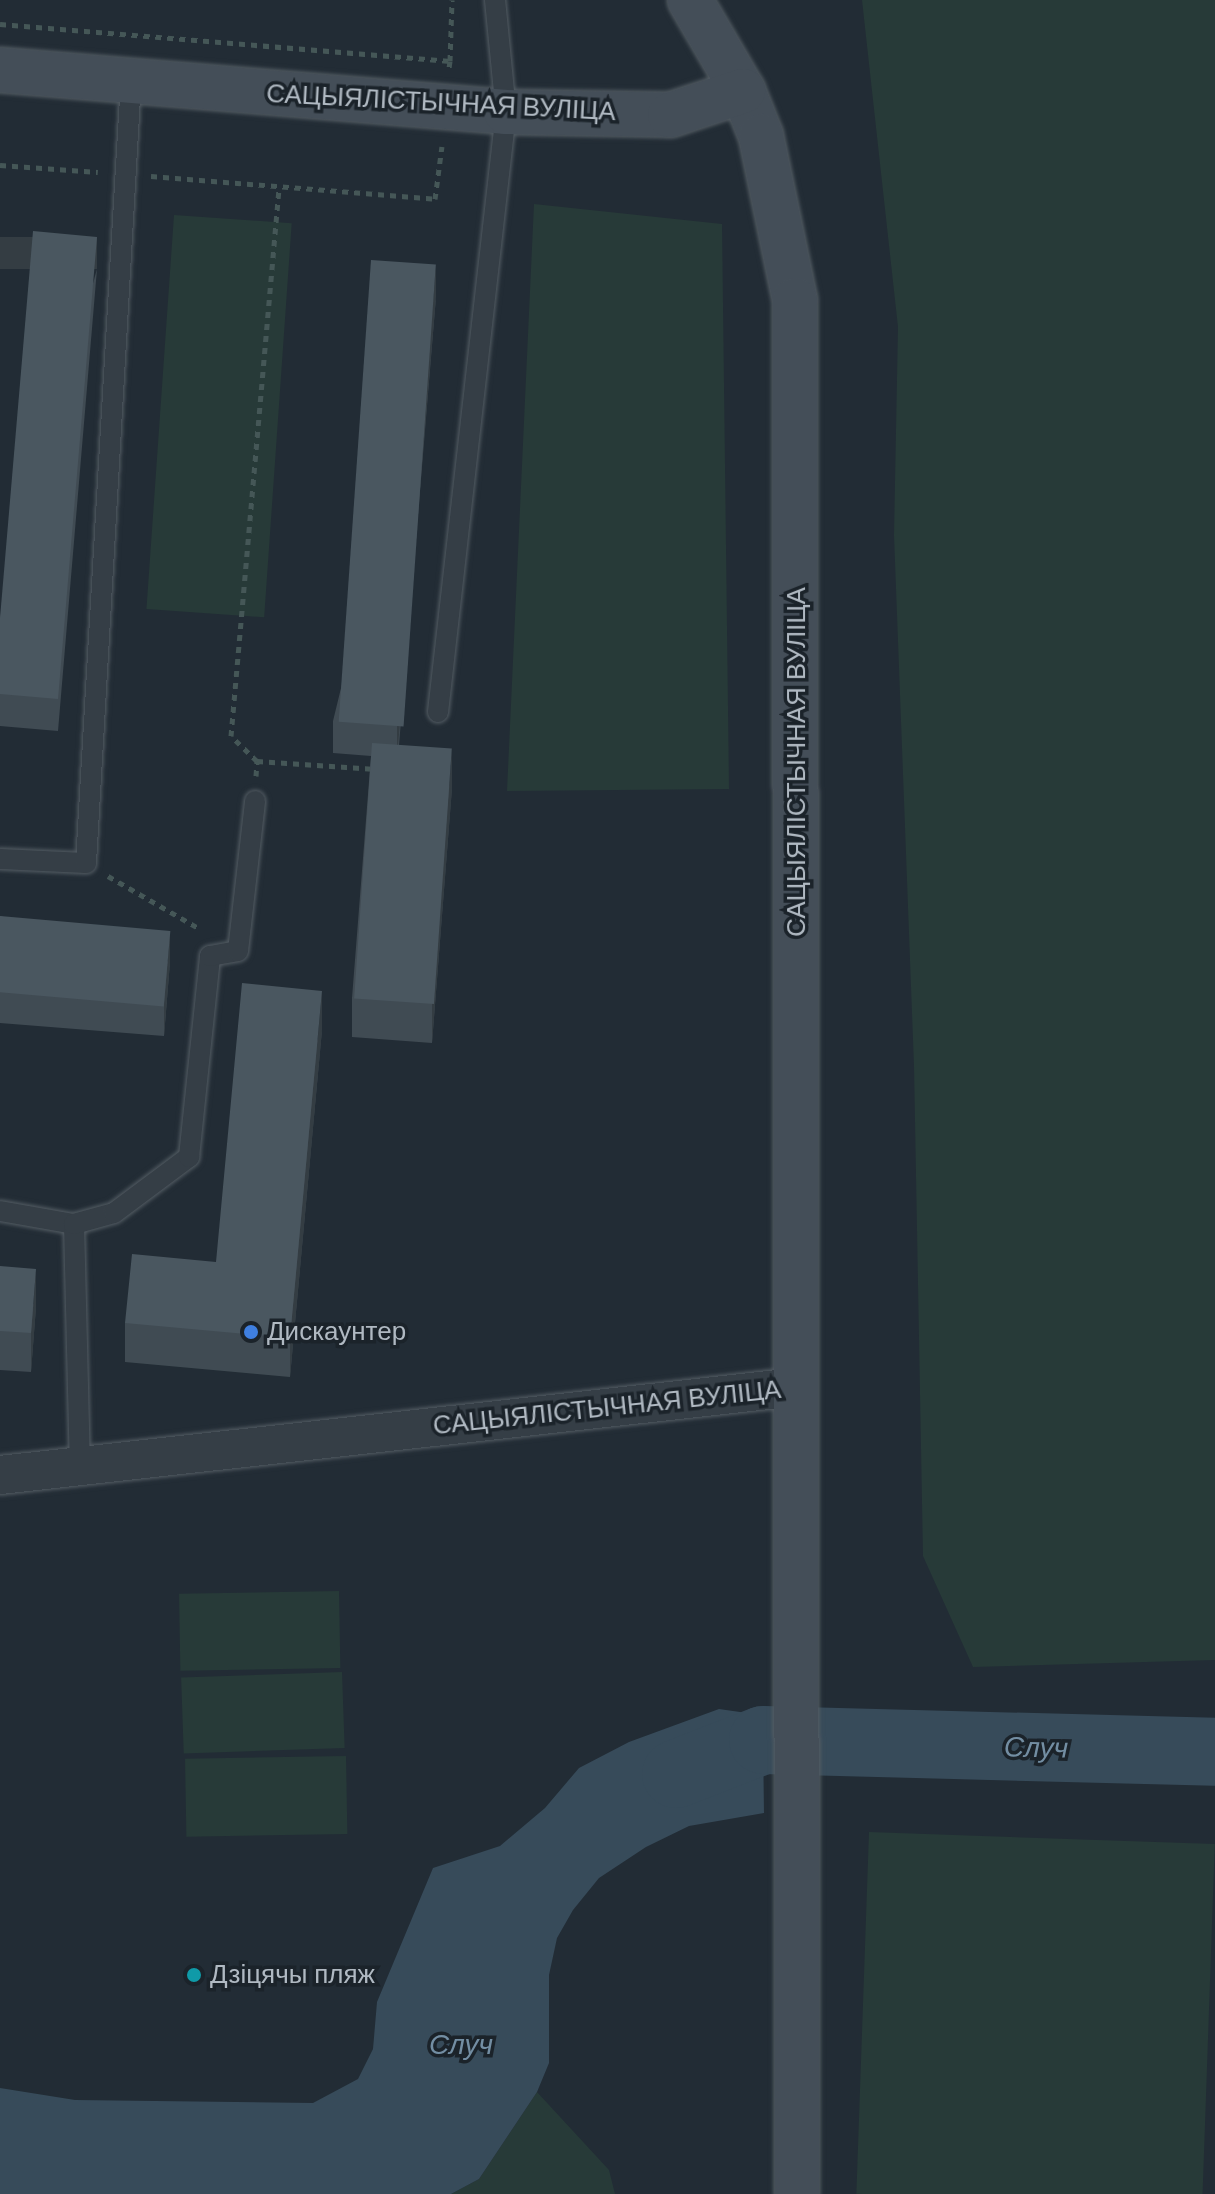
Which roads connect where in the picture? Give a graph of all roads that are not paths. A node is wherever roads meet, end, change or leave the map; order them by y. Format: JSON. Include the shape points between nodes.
{"nodes":[{"id":1,"x":495,"y":0,"type":"edge"},
{"id":2,"x":690,"y":0,"type":"edge"},
{"id":3,"x":0,"y":70,"type":"edge"},
{"id":4,"x":131,"y":81,"type":"junction"},
{"id":5,"x":743,"y":91,"type":"junction"},
{"id":6,"x":506,"y":112,"type":"junction"},
{"id":7,"x":438,"y":712,"type":"dead end"},
{"id":8,"x":255,"y":801,"type":"road end"},
{"id":9,"x":0,"y":859,"type":"edge"},
{"id":10,"x":0,"y":1211,"type":"edge"},
{"id":11,"x":74,"y":1224,"type":"junction"},
{"id":12,"x":796,"y":1387,"type":"junction"},
{"id":13,"x":80,"y":1466,"type":"junction"},
{"id":14,"x":0,"y":1475,"type":"edge"},
{"id":15,"x":797,"y":2194,"type":"edge"}],
"edges":[{"from":1,"to":6,"type":"lane"},
{"from":2,"to":5,"type":"main road"},
{"from":3,"to":4,"type":"main road","name":"САЦЫЯЛІСТЫЧНАЯ ВУЛІЦА"},
{"from":4,"to":6,"type":"main road","name":"САЦЫЯЛІСТЫЧНАЯ ВУЛІЦА"},
{"from":4,"to":9,"type":"lane","via":[[86,863]]},
{"from":5,"to":6,"type":"main road","name":"САЦЫЯЛІСТЫЧНАЯ ВУЛІЦА","via":[[670,115]]},
{"from":5,"to":12,"type":"main road","name":"САЦЫЯЛІСТЫЧНАЯ ВУЛІЦА","via":[[775,181],[795,300]]},
{"from":6,"to":7,"type":"lane"},
{"from":8,"to":11,"type":"lane","via":[[238,951],[210,956],[189,1157],[114,1213]]},
{"from":10,"to":11,"type":"lane"},
{"from":11,"to":13,"type":"lane"},
{"from":12,"to":13,"type":"street","name":"САЦЫЯЛІСТЫЧНАЯ ВУЛІЦА"},
{"from":12,"to":15,"type":"main road"},
{"from":13,"to":14,"type":"street","name":"САЦЫЯЛІСТЫЧНАЯ ВУЛІЦА"}]}
